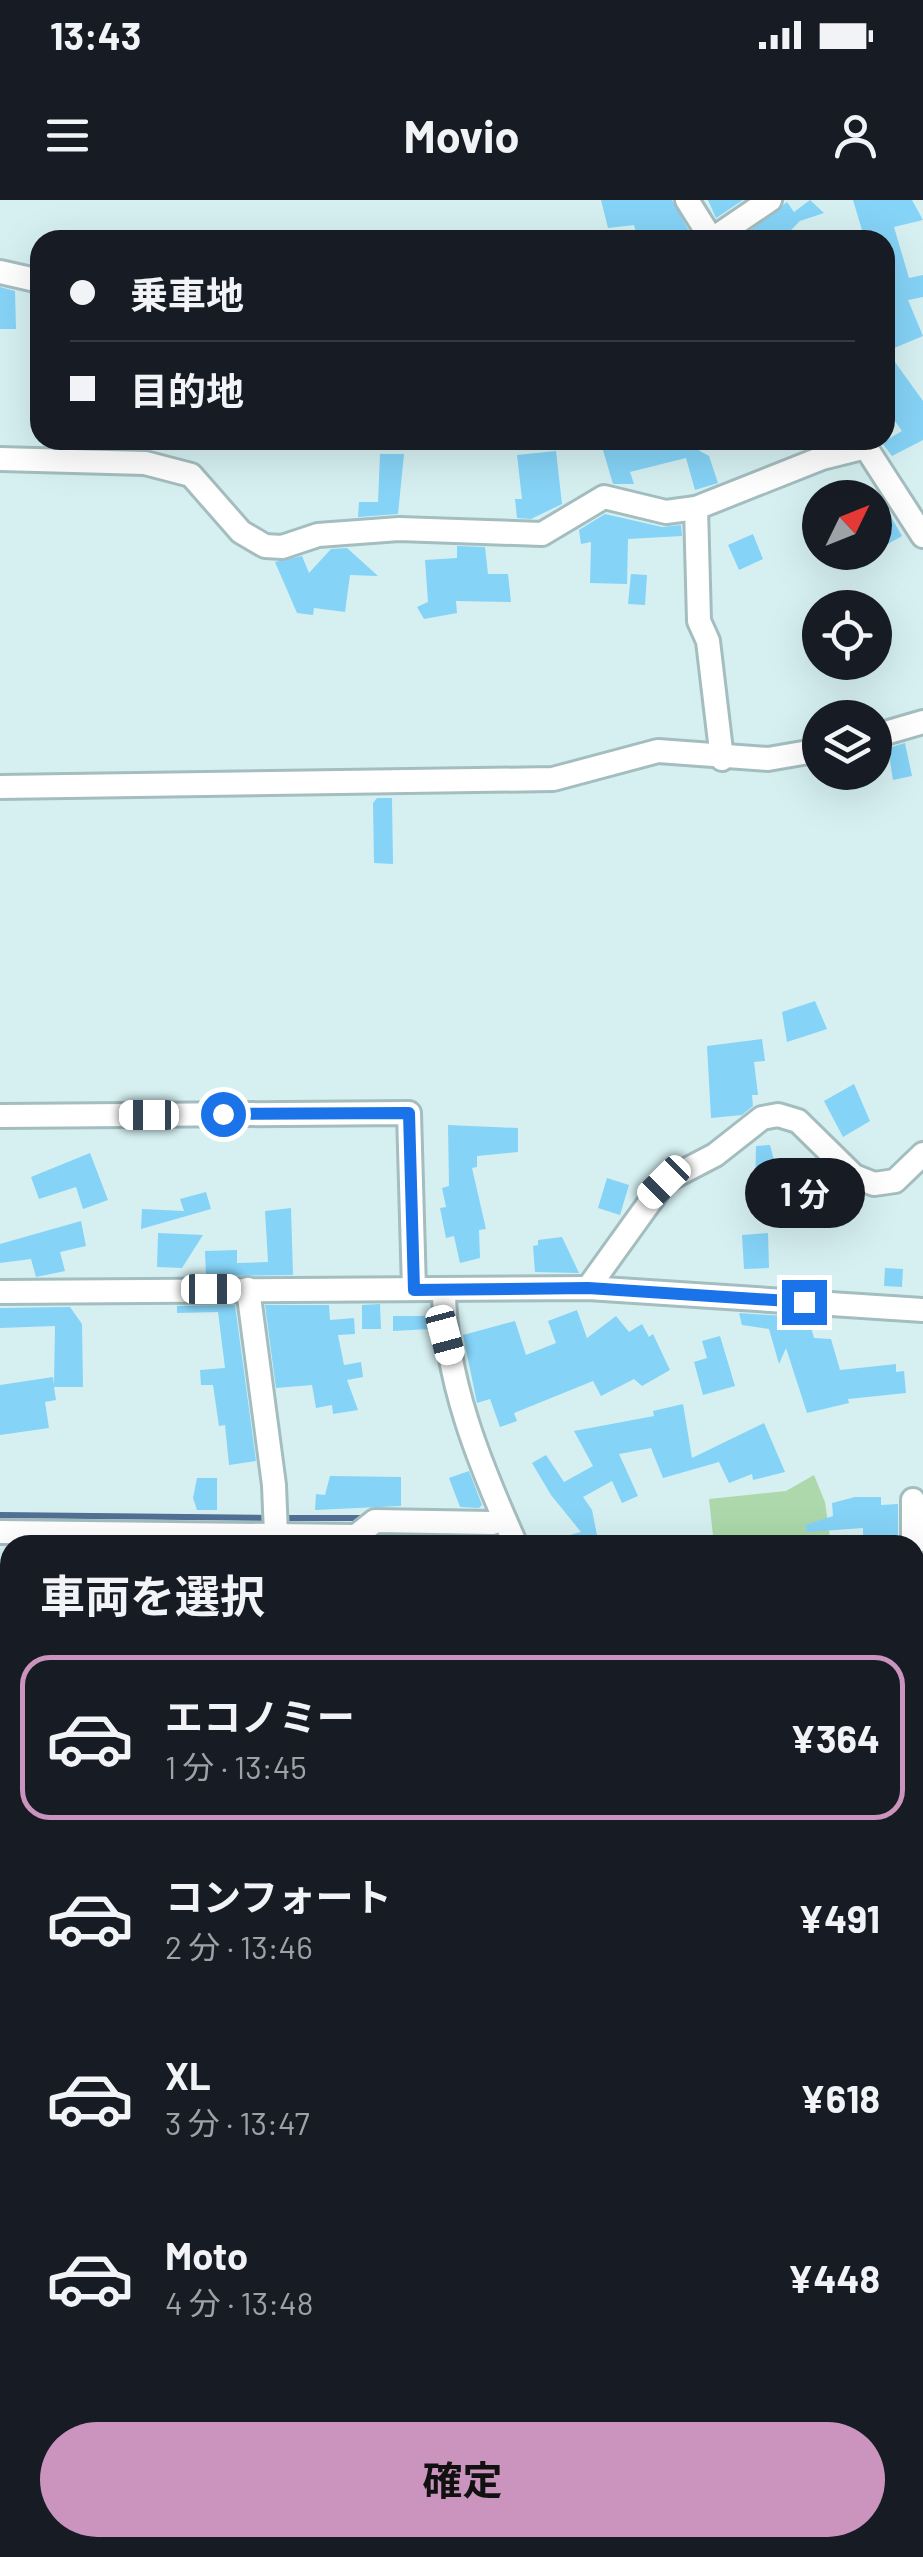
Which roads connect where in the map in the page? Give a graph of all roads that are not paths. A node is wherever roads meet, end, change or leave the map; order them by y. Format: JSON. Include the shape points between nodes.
{"nodes":[{"id":1,"x":687,"y":200,"type":"edge"},
{"id":2,"x":770,"y":200,"type":"edge"},
{"id":3,"x":705,"y":230,"type":"edge"},
{"id":4,"x":726,"y":230,"type":"edge"},
{"id":5,"x":0,"y":272,"type":"edge"},
{"id":6,"x":30,"y":278,"type":"edge"},
{"id":7,"x":846,"y":450,"type":"edge"},
{"id":8,"x":868,"y":450,"type":"edge"},
{"id":9,"x":0,"y":459,"type":"edge"},
{"id":10,"x":696,"y":508,"type":"junction"},
{"id":11,"x":921,"y":526,"type":"edge"},
{"id":12,"x":923,"y":722,"type":"edge"},
{"id":13,"x":892,"y":731,"type":"edge"},
{"id":14,"x":802,"y":753,"type":"edge"},
{"id":15,"x":722,"y":759,"type":"junction"},
{"id":16,"x":0,"y":787,"type":"edge"},
{"id":17,"x":0,"y":1116,"type":"edge"},
{"id":18,"x":923,"y":1154,"type":"edge"},
{"id":19,"x":588,"y":1288,"type":"junction"},
{"id":20,"x":248,"y":1289,"type":"junction"},
{"id":21,"x":444,"y":1289,"type":"junction"},
{"id":22,"x":414,"y":1290,"type":"junction"},
{"id":23,"x":0,"y":1292,"type":"edge"},
{"id":24,"x":923,"y":1310,"type":"edge"},
{"id":25,"x":913,"y":1500,"type":"dead end"},
{"id":26,"x":504,"y":1518,"type":"junction"},
{"id":27,"x":276,"y":1524,"type":"junction"},
{"id":28,"x":0,"y":1532,"type":"edge"},
{"id":29,"x":363,"y":1533,"type":"edge"},
{"id":30,"x":36,"y":1535,"type":"edge"},
{"id":31,"x":153,"y":1535,"type":"edge"},
{"id":32,"x":512,"y":1535,"type":"edge"},
{"id":33,"x":913,"y":1535,"type":"edge"}],
"edges":[{"from":1,"to":3,"type":"street"},
{"from":2,"to":4,"type":"street"},
{"from":5,"to":6,"type":"street"},
{"from":7,"to":10,"type":"street"},
{"from":8,"to":11,"type":"street"},
{"from":9,"to":10,"type":"street","via":[[145,464],[191,475],[241,532],[264,546],[318,534],[399,530],[542,534],[604,497],[666,512]]},
{"from":10,"to":15,"type":"street","via":[[699,621],[708,641]]},
{"from":12,"to":13,"type":"street"},
{"from":14,"to":15,"type":"street"},
{"from":15,"to":16,"type":"street","via":[[658,751],[553,779]]},
{"from":17,"to":22,"type":"street","via":[[409,1113]]},
{"from":18,"to":19,"type":"street","via":[[894,1181],[874,1184],[854,1176],[798,1121],[762,1118],[715,1155],[664,1182]]},
{"from":19,"to":21,"type":"street"},
{"from":19,"to":24,"type":"street"},
{"from":20,"to":22,"type":"street"},
{"from":20,"to":23,"type":"street"},
{"from":20,"to":27,"type":"street"},
{"from":21,"to":22,"type":"street"},
{"from":21,"to":26,"type":"street","via":[[445,1335],[480,1463]]},
{"from":25,"to":33,"type":"street"},
{"from":26,"to":29,"type":"street"},
{"from":26,"to":32,"type":"street"},
{"from":27,"to":29,"type":"street"},
{"from":27,"to":31,"type":"street"},
{"from":28,"to":30,"type":"street"}]}
